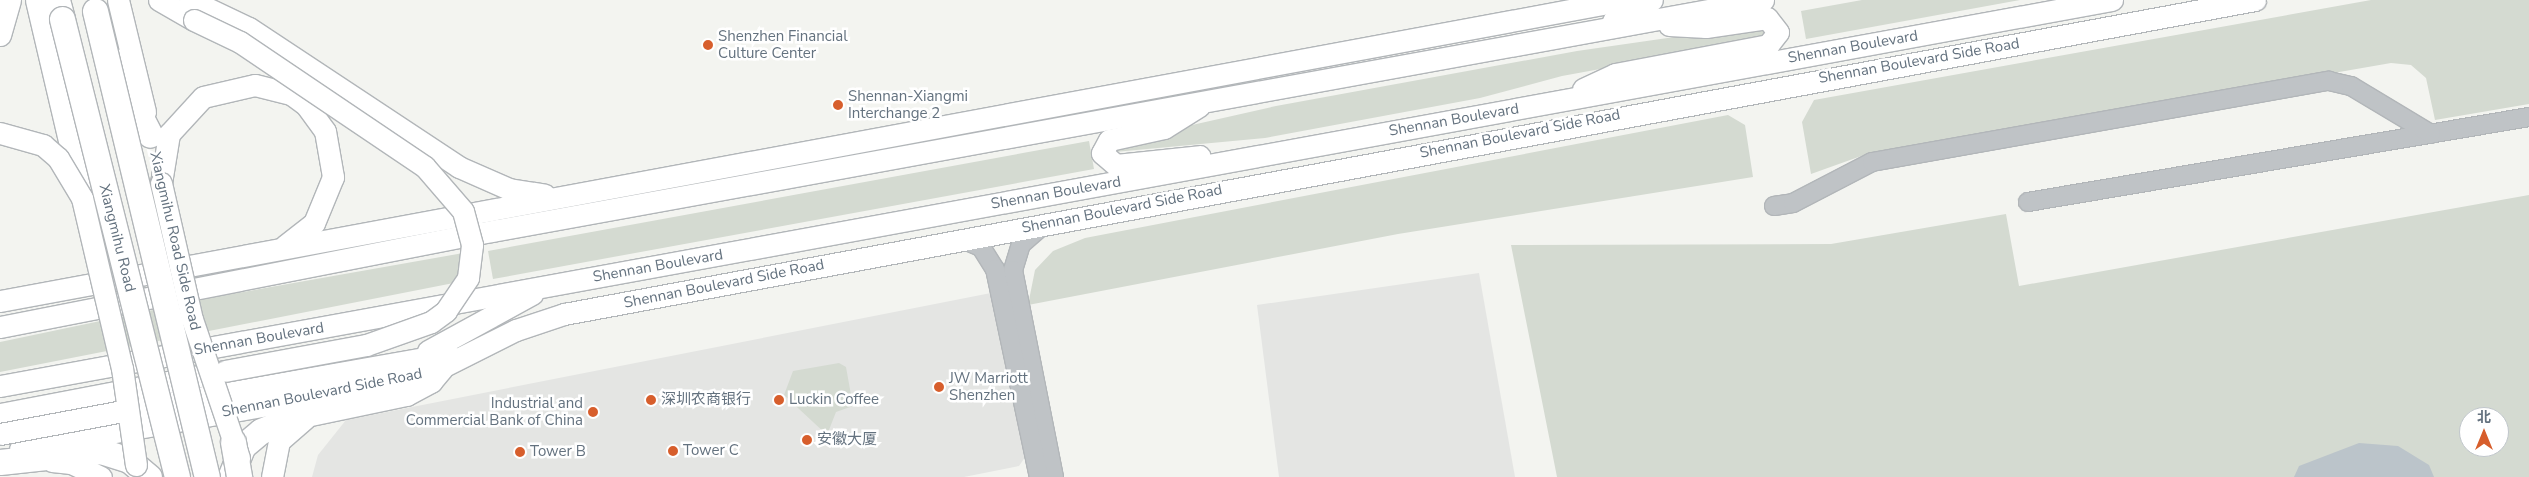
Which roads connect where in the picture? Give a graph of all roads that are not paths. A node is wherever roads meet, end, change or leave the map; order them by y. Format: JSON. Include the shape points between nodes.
{"nodes":[{"id":1,"x":4,"y":0,"type":"edge"},
{"id":2,"x":10,"y":0,"type":"edge"},
{"id":3,"x":36,"y":0,"type":"edge"},
{"id":4,"x":159,"y":0,"type":"edge"},
{"id":5,"x":1624,"y":0,"type":"edge"},
{"id":6,"x":1652,"y":0,"type":"edge"},
{"id":7,"x":1763,"y":0,"type":"edge"},
{"id":8,"x":2112,"y":0,"type":"edge"},
{"id":9,"x":2255,"y":0,"type":"edge"},
{"id":10,"x":119,"y":3,"type":"edge"},
{"id":11,"x":93,"y":6,"type":"edge"},
{"id":12,"x":195,"y":8,"type":"edge"},
{"id":13,"x":0,"y":9,"type":"edge"},
{"id":14,"x":54,"y":14,"type":"edge"},
{"id":15,"x":1630,"y":24,"type":"junction"},
{"id":16,"x":1592,"y":31,"type":"junction"},
{"id":17,"x":0,"y":35,"type":"edge"},
{"id":18,"x":1894,"y":40,"type":"junction"},
{"id":19,"x":102,"y":42,"type":"junction"},
{"id":20,"x":1826,"y":77,"type":"junction"},
{"id":21,"x":1213,"y":100,"type":"junction"},
{"id":22,"x":1565,"y":100,"type":"junction"},
{"id":23,"x":1680,"y":104,"type":"junction"},
{"id":24,"x":2529,"y":117,"type":"edge"},
{"id":25,"x":1050,"y":130,"type":"junction"},
{"id":26,"x":0,"y":133,"type":"edge"},
{"id":27,"x":2431,"y":134,"type":"junction"},
{"id":28,"x":150,"y":135,"type":"junction"},
{"id":29,"x":901,"y":135,"type":"junction"},
{"id":30,"x":1305,"y":147,"type":"junction"},
{"id":31,"x":1243,"y":158,"type":"junction"},
{"id":32,"x":161,"y":182,"type":"junction"},
{"id":33,"x":587,"y":193,"type":"junction"},
{"id":34,"x":1203,"y":194,"type":"junction"},
{"id":35,"x":82,"y":198,"type":"junction"},
{"id":36,"x":2028,"y":202,"type":"dead end"},
{"id":37,"x":1774,"y":206,"type":"dead end"},
{"id":38,"x":1048,"y":223,"type":"junction"},
{"id":39,"x":962,"y":239,"type":"junction"},
{"id":40,"x":271,"y":252,"type":"junction"},
{"id":41,"x":569,"y":282,"type":"junction"},
{"id":42,"x":3,"y":299,"type":"edge"},
{"id":43,"x":0,"y":327,"type":"edge"},
{"id":44,"x":488,"y":344,"type":"junction"},
{"id":45,"x":384,"y":364,"type":"junction"},
{"id":46,"x":440,"y":368,"type":"junction"},
{"id":47,"x":0,"y":386,"type":"edge"},
{"id":48,"x":314,"y":412,"type":"junction"},
{"id":49,"x":0,"y":414,"type":"edge"},
{"id":50,"x":0,"y":434,"type":"edge"},
{"id":51,"x":233,"y":442,"type":"junction"},
{"id":52,"x":6,"y":459,"type":"edge"},
{"id":53,"x":141,"y":474,"type":"edge"},
{"id":54,"x":1044,"y":476,"type":"edge"},
{"id":55,"x":101,"y":477,"type":"edge"},
{"id":56,"x":177,"y":477,"type":"edge"},
{"id":57,"x":207,"y":477,"type":"edge"},
{"id":58,"x":230,"y":477,"type":"edge"},
{"id":59,"x":239,"y":477,"type":"edge"},
{"id":60,"x":246,"y":477,"type":"edge"},
{"id":61,"x":272,"y":477,"type":"edge"}],
"edges":[{"from":1,"to":13,"type":"main road"},
{"from":2,"to":17,"type":"main road","bridge":true},
{"from":3,"to":14,"type":"main road"},
{"from":4,"to":12,"type":"main road"},
{"from":5,"to":29,"type":"main road"},
{"from":6,"to":16,"type":"main road"},
{"from":7,"to":15,"type":"main road"},
{"from":8,"to":18,"type":"main road","name":"Shennan Boulevard"},
{"from":9,"to":20,"type":"main road","name":"Shennan Boulevard Side Road"},
{"from":10,"to":28,"type":"main road","name":"Xiangmihu Road Side Road"},
{"from":11,"to":19,"type":"highway","name":"Xiangmihu Road","bridge":true},
{"from":12,"to":33,"type":"main road","via":[[249,28],[459,167],[509,189],[532,195]]},
{"from":12,"to":49,"type":"main road","bridge":true,"via":[[426,167],[464,212],[472,245],[468,278],[450,306],[431,322],[366,345]]},
{"from":14,"to":35,"type":"main road"},
{"from":14,"to":56,"type":"highway","name":"Xiangmihu Road","bridge":true},
{"from":15,"to":16,"type":"main road"},
{"from":15,"to":22,"type":"main road","via":[[1706,27],[1764,18],[1774,22],[1778,32],[1768,44],[1615,74]]},
{"from":16,"to":21,"type":"main road"},
{"from":18,"to":20,"type":"main road"},
{"from":18,"to":22,"type":"main road","name":"Shennan Boulevard"},
{"from":19,"to":28,"type":"highway","bridge":true},
{"from":19,"to":57,"type":"highway","name":"Xiangmihu Road","bridge":true},
{"from":20,"to":23,"type":"main road","name":"Shennan Boulevard Side Road"},
{"from":21,"to":25,"type":"main road"},
{"from":21,"to":31,"type":"main road","via":[[1164,128],[1109,140],[1103,157],[1116,165],[1182,155]]},
{"from":22,"to":23,"type":"main road"},
{"from":22,"to":30,"type":"main road","name":"Shennan Boulevard"},
{"from":23,"to":34,"type":"main road","name":"Shennan Boulevard Side Road"},
{"from":24,"to":27,"type":"street"},
{"from":25,"to":29,"type":"main road"},
{"from":25,"to":43,"type":"main road","via":[[481,233]]},
{"from":26,"to":35,"type":"main road","bridge":true,"via":[[43,145],[58,158]]},
{"from":27,"to":36,"type":"street"},
{"from":27,"to":37,"type":"street","via":[[2351,86],[2329,81],[1872,162],[1793,203]]},
{"from":28,"to":32,"type":"main road","name":"Xiangmihu Road Side Road"},
{"from":29,"to":33,"type":"main road"},
{"from":30,"to":31,"type":"main road","name":"Shennan Boulevard"},
{"from":30,"to":34,"type":"main road"},
{"from":31,"to":41,"type":"main road","name":"Shennan Boulevard"},
{"from":32,"to":40,"type":"main road","via":[[169,134],[189,108],[203,97],[235,86],[275,88],[306,105],[318,118],[330,145],[329,193],[314,224],[302,236]]},
{"from":32,"to":51,"type":"main road","name":"Xiangmihu Road Side Road","bridge":true,"via":[[192,319]]},
{"from":33,"to":40,"type":"main road"},
{"from":34,"to":38,"type":"main road","name":"Shennan Boulevard Side Road"},
{"from":35,"to":53,"type":"main road","bridge":true,"via":[[119,353]]},
{"from":38,"to":39,"type":"main road","name":"Shennan Boulevard Side Road"},
{"from":38,"to":54,"type":"street","via":[[1021,244],[1013,270]]},
{"from":39,"to":44,"type":"main road","name":"Shennan Boulevard Side Road","via":[[564,314]]},
{"from":39,"to":54,"type":"street","via":[[981,247],[995,268]]},
{"from":40,"to":42,"type":"main road"},
{"from":41,"to":45,"type":"main road","via":[[528,296],[450,342]]},
{"from":41,"to":47,"type":"main road","name":"Shennan Boulevard"},
{"from":44,"to":45,"type":"main road"},
{"from":44,"to":46,"type":"main road","name":"Shennan Boulevard Side Road"},
{"from":45,"to":50,"type":"main road","bridge":true},
{"from":46,"to":48,"type":"highway","via":[[430,380],[406,394]]},
{"from":46,"to":52,"type":"main road","name":"Shennan Boulevard Side Road","via":[[390,383]]},
{"from":48,"to":58,"type":"highway","via":[[261,431],[244,446]]},
{"from":48,"to":61,"type":"main road","via":[[287,430],[279,441]]},
{"from":51,"to":59,"type":"highway","bridge":true},
{"from":51,"to":60,"type":"main road","name":"Xiangmihu Road Side Road","bridge":true},
{"from":52,"to":53,"type":"highway","via":[[101,451],[129,460]]},
{"from":52,"to":55,"type":"main road","via":[[71,463]]}]}
